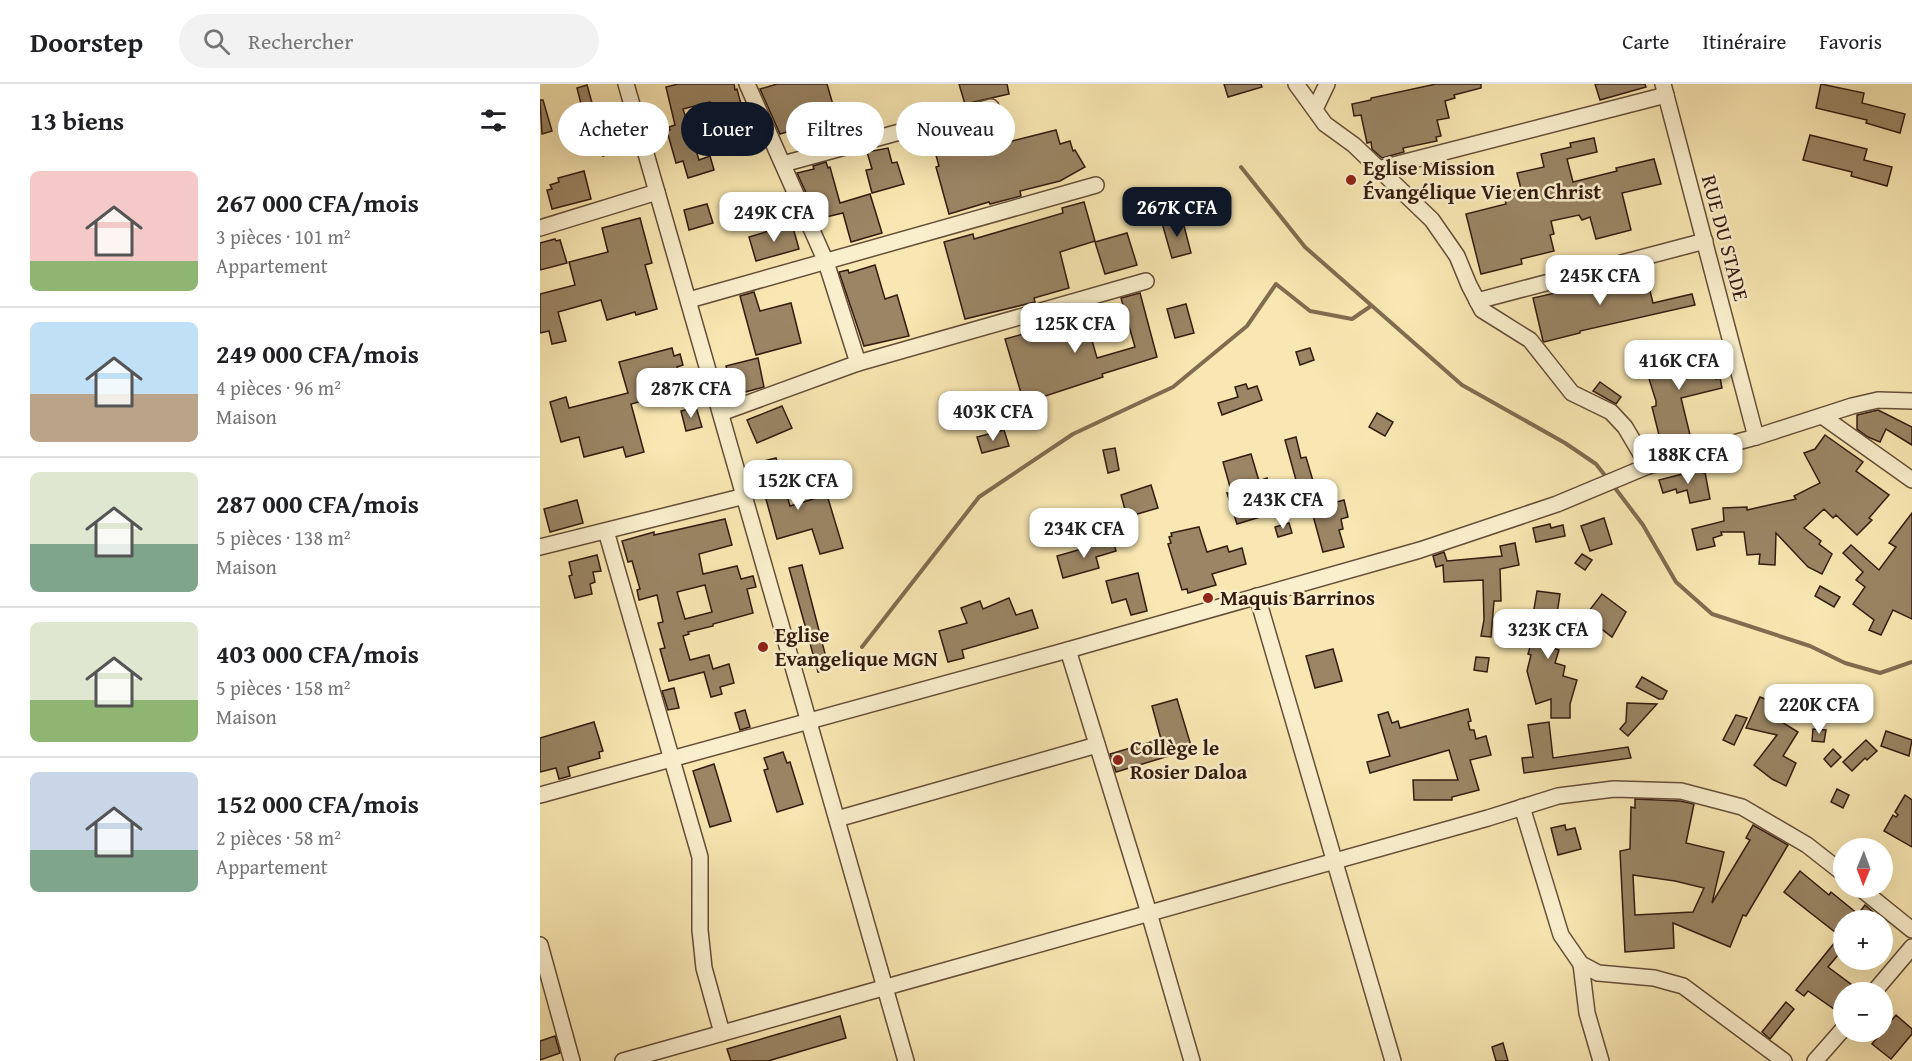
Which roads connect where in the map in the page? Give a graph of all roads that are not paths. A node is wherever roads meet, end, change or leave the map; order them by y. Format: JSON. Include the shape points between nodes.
{"nodes":[{"id":1,"x":626,"y":84,"type":"edge"},
{"id":2,"x":747,"y":84,"type":"edge"},
{"id":3,"x":1296,"y":84,"type":"edge"},
{"id":4,"x":1327,"y":84,"type":"edge"},
{"id":5,"x":1665,"y":90,"type":"edge"},
{"id":6,"x":1315,"y":109,"type":"junction"},
{"id":7,"x":896,"y":134,"type":"edge"},
{"id":8,"x":783,"y":165,"type":"junction"},
{"id":9,"x":1378,"y":170,"type":"junction"},
{"id":10,"x":1096,"y":185,"type":"dead end"},
{"id":11,"x":657,"y":192,"type":"junction"},
{"id":12,"x":540,"y":228,"type":"edge"},
{"id":13,"x":1705,"y":241,"type":"junction"},
{"id":14,"x":826,"y":262,"type":"junction"},
{"id":15,"x":1146,"y":281,"type":"dead end"},
{"id":16,"x":688,"y":300,"type":"junction"},
{"id":17,"x":1477,"y":301,"type":"junction"},
{"id":18,"x":858,"y":363,"type":"junction"},
{"id":19,"x":1912,"y":401,"type":"edge"},
{"id":20,"x":721,"y":413,"type":"junction"},
{"id":21,"x":1822,"y":416,"type":"junction"},
{"id":22,"x":1756,"y":436,"type":"junction"},
{"id":23,"x":1648,"y":466,"type":"junction"},
{"id":24,"x":1912,"y":480,"type":"edge"},
{"id":25,"x":745,"y":496,"type":"junction"},
{"id":26,"x":606,"y":531,"type":"junction"},
{"id":27,"x":540,"y":547,"type":"edge"},
{"id":28,"x":1257,"y":596,"type":"junction"},
{"id":29,"x":1068,"y":650,"type":"junction"},
{"id":30,"x":809,"y":721,"type":"junction"},
{"id":31,"x":1097,"y":745,"type":"junction"},
{"id":32,"x":673,"y":759,"type":"junction"},
{"id":33,"x":540,"y":795,"type":"edge"},
{"id":34,"x":1522,"y":807,"type":"junction"},
{"id":35,"x":837,"y":819,"type":"junction"},
{"id":36,"x":1335,"y":861,"type":"junction"},
{"id":37,"x":1833,"y":865,"type":"edge"},
{"id":38,"x":1872,"y":898,"type":"edge"},
{"id":39,"x":1149,"y":913,"type":"junction"},
{"id":40,"x":1912,"y":930,"type":"edge"},
{"id":41,"x":540,"y":945,"type":"edge"},
{"id":42,"x":1912,"y":947,"type":"edge"},
{"id":43,"x":1581,"y":964,"type":"junction"},
{"id":44,"x":1882,"y":982,"type":"edge"},
{"id":45,"x":886,"y":987,"type":"junction"},
{"id":46,"x":722,"y":1033,"type":"junction"},
{"id":47,"x":1833,"y":1041,"type":"edge"},
{"id":48,"x":572,"y":1061,"type":"edge"},
{"id":49,"x":623,"y":1061,"type":"edge"},
{"id":50,"x":906,"y":1061,"type":"edge"},
{"id":51,"x":1192,"y":1061,"type":"edge"},
{"id":52,"x":1393,"y":1061,"type":"edge"},
{"id":53,"x":1601,"y":1061,"type":"edge"},
{"id":54,"x":1784,"y":1061,"type":"edge"},
{"id":55,"x":1815,"y":1061,"type":"edge"}],
"edges":[{"from":1,"to":11,"type":"street"},
{"from":2,"to":8,"type":"street"},
{"from":3,"to":6,"type":"street"},
{"from":4,"to":6,"type":"street"},
{"from":5,"to":9,"type":"street"},
{"from":5,"to":13,"type":"street","name":"RUE DU STADE"},
{"from":6,"to":9,"type":"street","via":[[1325,124],[1354,145]]},
{"from":7,"to":8,"type":"street"},
{"from":8,"to":14,"type":"street"},
{"from":9,"to":17,"type":"street","via":[[1432,220],[1457,256]]},
{"from":10,"to":14,"type":"street"},
{"from":11,"to":12,"type":"street"},
{"from":11,"to":16,"type":"street"},
{"from":13,"to":17,"type":"street"},
{"from":13,"to":22,"type":"street","name":"RUE DU STADE"},
{"from":14,"to":16,"type":"street"},
{"from":14,"to":18,"type":"street"},
{"from":15,"to":18,"type":"street"},
{"from":16,"to":20,"type":"street"},
{"from":17,"to":23,"type":"street","via":[[1482,310],[1530,340],[1572,393],[1611,411]]},
{"from":18,"to":20,"type":"street"},
{"from":19,"to":21,"type":"street","via":[[1878,400]]},
{"from":20,"to":25,"type":"street"},
{"from":21,"to":22,"type":"street"},
{"from":21,"to":24,"type":"street"},
{"from":22,"to":23,"type":"street"},
{"from":23,"to":28,"type":"street","via":[[1557,504],[1420,550]]},
{"from":25,"to":26,"type":"street"},
{"from":25,"to":30,"type":"street"},
{"from":26,"to":27,"type":"street"},
{"from":26,"to":32,"type":"street"},
{"from":28,"to":29,"type":"street"},
{"from":28,"to":36,"type":"street"},
{"from":29,"to":30,"type":"street"},
{"from":29,"to":31,"type":"street"},
{"from":30,"to":32,"type":"street"},
{"from":30,"to":35,"type":"street"},
{"from":31,"to":35,"type":"street"},
{"from":31,"to":39,"type":"street"},
{"from":32,"to":33,"type":"street"},
{"from":32,"to":46,"type":"street","via":[[700,857],[704,968]]},
{"from":34,"to":36,"type":"street"},
{"from":34,"to":37,"type":"street","via":[[1558,796],[1614,789],[1681,791],[1742,807],[1807,845]]},
{"from":34,"to":43,"type":"street","via":[[1561,935]]},
{"from":35,"to":45,"type":"street"},
{"from":36,"to":39,"type":"street"},
{"from":36,"to":52,"type":"street"},
{"from":38,"to":40,"type":"street"},
{"from":39,"to":45,"type":"street"},
{"from":39,"to":51,"type":"street"},
{"from":41,"to":48,"type":"street"},
{"from":42,"to":44,"type":"street"},
{"from":43,"to":53,"type":"street","via":[[1587,1012]]},
{"from":43,"to":54,"type":"street","via":[[1598,973],[1654,978],[1683,986]]},
{"from":45,"to":46,"type":"street"},
{"from":45,"to":50,"type":"street"},
{"from":46,"to":49,"type":"street"},
{"from":47,"to":55,"type":"street"}]}
